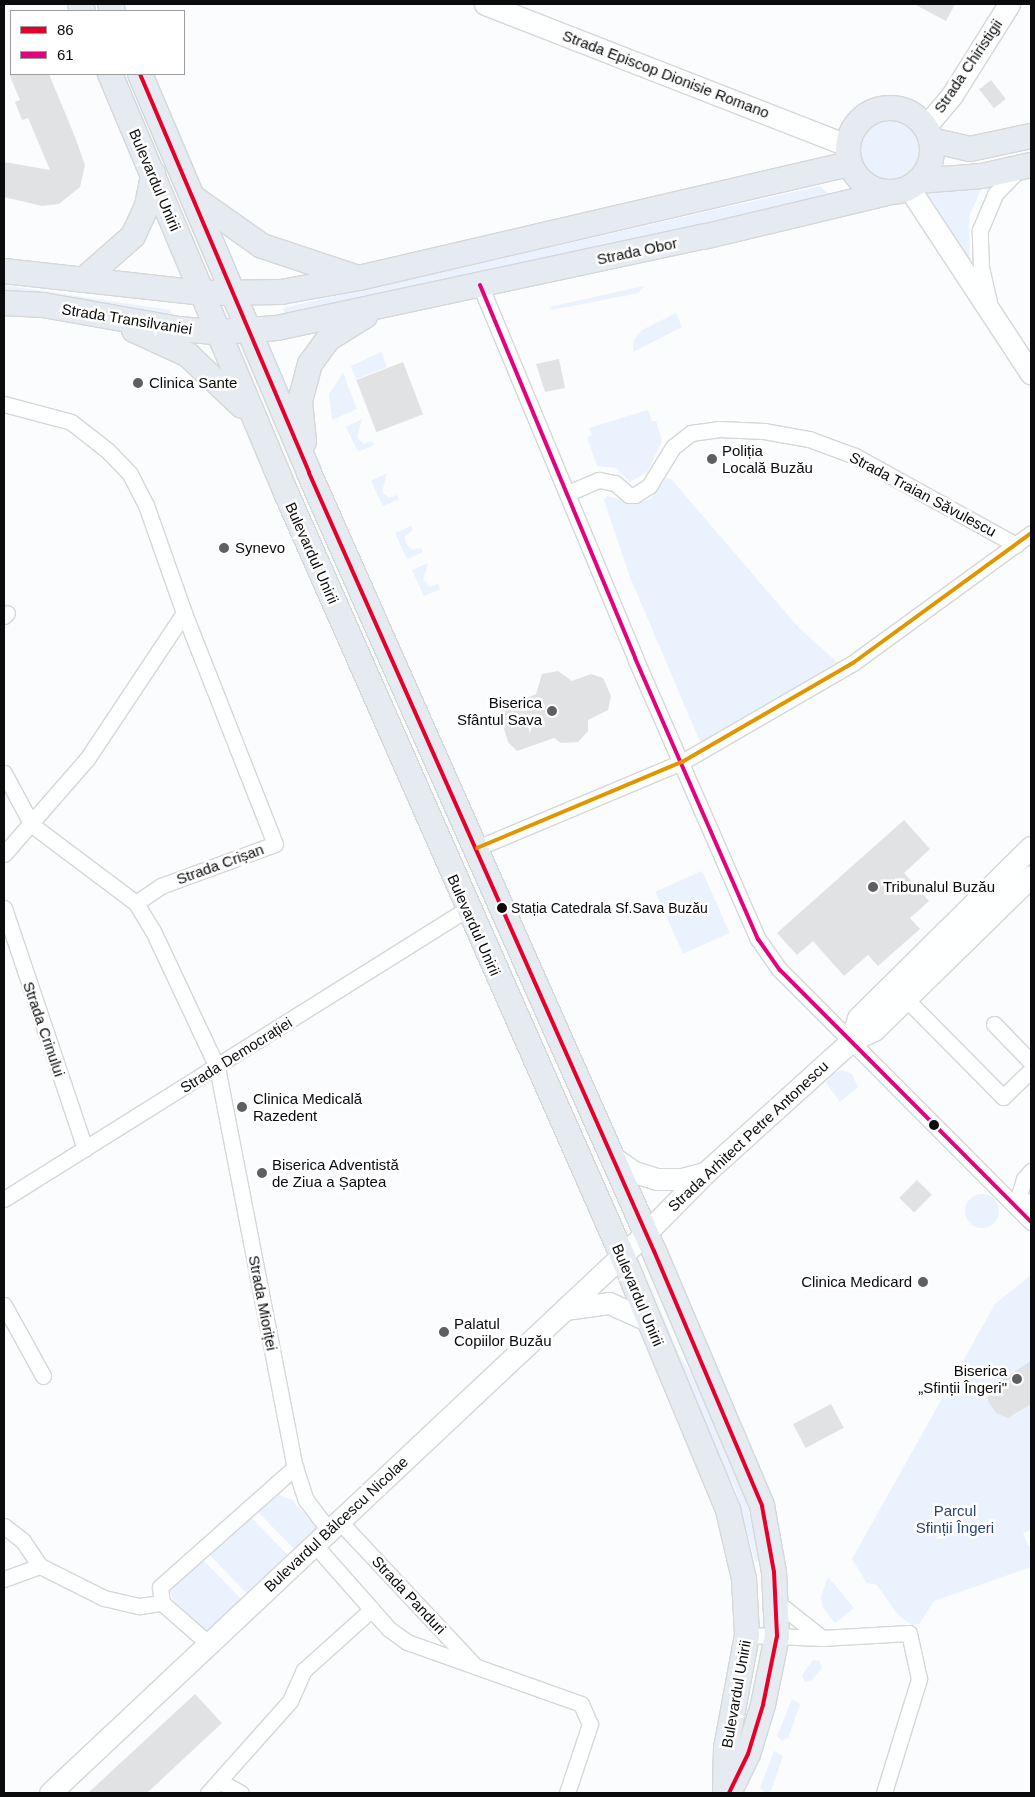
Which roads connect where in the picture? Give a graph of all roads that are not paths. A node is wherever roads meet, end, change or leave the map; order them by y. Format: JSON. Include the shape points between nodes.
{"nodes":[{"id":1,"x":485,"y":4,"type":"edge"},
{"id":2,"x":1009,"y":4,"type":"edge"},
{"id":3,"x":110,"y":75,"type":"edge"},
{"id":4,"x":140,"y":75,"type":"edge"},
{"id":5,"x":928,"y":134,"type":"junction"},
{"id":6,"x":1031,"y":136,"type":"edge"},
{"id":7,"x":848,"y":155,"type":"junction"},
{"id":8,"x":1026,"y":166,"type":"edge"},
{"id":9,"x":153,"y":174,"type":"junction"},
{"id":10,"x":905,"y":187,"type":"junction"},
{"id":11,"x":194,"y":198,"type":"junction"},
{"id":12,"x":4,"y":271,"type":"edge"},
{"id":13,"x":359,"y":278,"type":"junction"},
{"id":14,"x":83,"y":280,"type":"junction"},
{"id":15,"x":480,"y":285,"type":"junction"},
{"id":16,"x":202,"y":293,"type":"junction"},
{"id":17,"x":233,"y":294,"type":"junction"},
{"id":18,"x":4,"y":303,"type":"edge"},
{"id":19,"x":386,"y":306,"type":"junction"},
{"id":20,"x":990,"y":309,"type":"junction"},
{"id":21,"x":83,"y":312,"type":"junction"},
{"id":22,"x":249,"y":331,"type":"junction"},
{"id":23,"x":217,"y":332,"type":"junction"},
{"id":24,"x":1023,"y":350,"type":"edge"},
{"id":25,"x":1031,"y":374,"type":"edge"},
{"id":26,"x":4,"y":404,"type":"edge"},
{"id":27,"x":254,"y":418,"type":"junction"},
{"id":28,"x":309,"y":474,"type":"junction"},
{"id":29,"x":568,"y":492,"type":"junction"},
{"id":30,"x":1031,"y":533,"type":"edge"},
{"id":31,"x":1016,"y":545,"type":"junction"},
{"id":32,"x":184,"y":613,"type":"junction"},
{"id":33,"x":682,"y":762,"type":"junction"},
{"id":34,"x":4,"y":772,"type":"edge"},
{"id":35,"x":32,"y":826,"type":"junction"},
{"id":36,"x":1031,"y":847,"type":"edge"},
{"id":37,"x":477,"y":848,"type":"junction"},
{"id":38,"x":4,"y":854,"type":"edge"},
{"id":39,"x":1031,"y":876,"type":"edge"},
{"id":40,"x":136,"y":903,"type":"junction"},
{"id":41,"x":4,"y":908,"type":"edge"},
{"id":42,"x":467,"y":909,"type":"junction"},
{"id":43,"x":906,"y":999,"type":"junction"},
{"id":44,"x":994,"y":1024,"type":"dead end"},
{"id":45,"x":851,"y":1041,"type":"junction"},
{"id":46,"x":1031,"y":1062,"type":"edge"},
{"id":47,"x":217,"y":1067,"type":"junction"},
{"id":48,"x":1031,"y":1070,"type":"edge"},
{"id":49,"x":85,"y":1149,"type":"junction"},
{"id":50,"x":614,"y":1158,"type":"junction"},
{"id":51,"x":1031,"y":1171,"type":"edge"},
{"id":52,"x":705,"y":1173,"type":"junction"},
{"id":53,"x":4,"y":1199,"type":"edge"},
{"id":54,"x":1024,"y":1203,"type":"edge"},
{"id":55,"x":1031,"y":1222,"type":"edge"},
{"id":56,"x":646,"y":1233,"type":"junction"},
{"id":57,"x":622,"y":1255,"type":"junction"},
{"id":58,"x":4,"y":1305,"type":"edge"},
{"id":59,"x":565,"y":1309,"type":"junction"},
{"id":60,"x":649,"y":1321,"type":"junction"},
{"id":61,"x":43,"y":1376,"type":"dead end"},
{"id":62,"x":295,"y":1467,"type":"junction"},
{"id":63,"x":4,"y":1526,"type":"edge"},
{"id":64,"x":328,"y":1532,"type":"junction"},
{"id":65,"x":741,"y":1561,"type":"junction"},
{"id":66,"x":40,"y":1566,"type":"junction"},
{"id":67,"x":4,"y":1579,"type":"edge"},
{"id":68,"x":162,"y":1603,"type":"junction"},
{"id":69,"x":779,"y":1606,"type":"junction"},
{"id":70,"x":372,"y":1609,"type":"junction"},
{"id":71,"x":747,"y":1635,"type":"junction"},
{"id":72,"x":777,"y":1636,"type":"junction"},
{"id":73,"x":822,"y":1638,"type":"junction"},
{"id":74,"x":208,"y":1644,"type":"junction"},
{"id":75,"x":478,"y":1669,"type":"junction"},
{"id":76,"x":219,"y":1781,"type":"junction"},
{"id":77,"x":50,"y":1793,"type":"edge"},
{"id":78,"x":208,"y":1793,"type":"edge"},
{"id":79,"x":241,"y":1793,"type":"edge"},
{"id":80,"x":567,"y":1793,"type":"edge"},
{"id":81,"x":725,"y":1793,"type":"edge"},
{"id":82,"x":729,"y":1793,"type":"edge"},
{"id":83,"x":884,"y":1793,"type":"edge"}],
"edges":[{"from":1,"to":7,"type":"street","name":"Strada Episcop Dionisie Romano"},
{"from":2,"to":5,"type":"street","name":"Strada Chiristigii"},
{"from":3,"to":9,"type":"main road","name":"Bulevardul Unirii"},
{"from":4,"to":11,"type":"main road","name":"Bulevardul Unirii"},
{"from":5,"to":6,"type":"main road","via":[[970,149]]},
{"from":5,"to":7,"type":"main road","via":[[907,111],[883,108],[871,112],[855,125]]},
{"from":5,"to":10,"type":"main road","via":[[930,162]]},
{"from":7,"to":10,"type":"main road","via":[[864,184]]},
{"from":7,"to":13,"type":"main road"},
{"from":8,"to":10,"type":"main road","name":"Strada Obor"},
{"from":8,"to":20,"type":"street","via":[[995,194],[980,230],[981,268]]},
{"from":9,"to":14,"type":"main road","via":[[147,206],[133,236]]},
{"from":9,"to":16,"type":"main road","name":"Bulevardul Unirii"},
{"from":10,"to":15,"type":"main road","name":"Strada Obor"},
{"from":10,"to":20,"type":"street"},
{"from":11,"to":13,"type":"main road","via":[[262,246]]},
{"from":11,"to":17,"type":"main road","name":"Bulevardul Unirii"},
{"from":12,"to":14,"type":"main road","name":"Strada Transilvaniei"},
{"from":13,"to":17,"type":"main road","name":"Strada Transilvaniei","via":[[281,292]]},
{"from":14,"to":16,"type":"main road","name":"Strada Transilvaniei"},
{"from":15,"to":19,"type":"main road","name":"Strada Obor"},
{"from":15,"to":29,"type":"street"},
{"from":16,"to":17,"type":"main road","name":"Strada Transilvaniei"},
{"from":16,"to":23,"type":"main road","name":"Bulevardul Unirii"},
{"from":17,"to":22,"type":"main road","name":"Bulevardul Unirii"},
{"from":18,"to":21,"type":"main road","name":"Strada Transilvaniei"},
{"from":19,"to":22,"type":"main road","name":"Strada Obor"},
{"from":19,"to":28,"type":"main road","via":[[328,340],[310,364],[300,402]]},
{"from":20,"to":24,"type":"street"},
{"from":21,"to":23,"type":"main road","name":"Strada Transilvaniei"},
{"from":21,"to":27,"type":"main road","via":[[149,336],[188,355],[227,388]]},
{"from":22,"to":23,"type":"main road","name":"Strada Transilvaniei"},
{"from":22,"to":28,"type":"main road","name":"Bulevardul Unirii"},
{"from":23,"to":27,"type":"main road","name":"Bulevardul Unirii"},
{"from":24,"to":25,"type":"street"},
{"from":26,"to":32,"type":"street","name":"Strada Crișan","via":[[71,422],[107,450],[130,474],[146,505]]},
{"from":27,"to":42,"type":"main road","name":"Bulevardul Unirii"},
{"from":28,"to":37,"type":"main road","name":"Bulevardul Unirii"},
{"from":29,"to":31,"type":"street","name":"Strada Traian Săvulescu","via":[[599,480],[615,483],[629,495],[635,495],[650,486],[673,447],[692,433],[718,429],[764,431],[809,439],[855,456]]},
{"from":29,"to":33,"type":"street"},
{"from":30,"to":31,"type":"street"},
{"from":31,"to":33,"type":"street","via":[[853,663]]},
{"from":32,"to":35,"type":"street","via":[[87,759]]},
{"from":32,"to":40,"type":"street","name":"Strada Crișan","via":[[275,844],[161,886]]},
{"from":33,"to":37,"type":"street"},
{"from":33,"to":45,"type":"street","via":[[758,939],[780,970]]},
{"from":34,"to":35,"type":"street"},
{"from":35,"to":38,"type":"street"},
{"from":35,"to":40,"type":"street"},
{"from":36,"to":45,"type":"street","name":"Strada Arhitect Petre Antonescu","via":[[858,1018]]},
{"from":37,"to":50,"type":"main road","name":"Bulevardul Unirii"},
{"from":39,"to":43,"type":"street","name":"Strada Arhitect Petre Antonescu"},
{"from":40,"to":47,"type":"street","via":[[153,931]]},
{"from":41,"to":49,"type":"street","name":"Strada Crinului"},
{"from":42,"to":47,"type":"street","name":"Strada Democrației"},
{"from":42,"to":57,"type":"main road","name":"Bulevardul Unirii"},
{"from":43,"to":45,"type":"street","name":"Strada Arhitect Petre Antonescu","via":[[874,1030]]},
{"from":43,"to":48,"type":"street","via":[[1003,1097]]},
{"from":44,"to":46,"type":"street"},
{"from":45,"to":52,"type":"street","name":"Strada Arhitect Petre Antonescu"},
{"from":45,"to":54,"type":"street"},
{"from":47,"to":49,"type":"street","name":"Strada Democrației"},
{"from":47,"to":62,"type":"street","name":"Strada Mioriței"},
{"from":49,"to":53,"type":"street","name":"Strada Democrației"},
{"from":50,"to":52,"type":"street","via":[[634,1172],[658,1179],[682,1179]]},
{"from":50,"to":56,"type":"main road","name":"Bulevardul Unirii"},
{"from":51,"to":54,"type":"street","via":[[1024,1179]]},
{"from":52,"to":56,"type":"street","name":"Strada Arhitect Petre Antonescu"},
{"from":54,"to":55,"type":"street"},
{"from":56,"to":57,"type":"street","name":"Strada Arhitect Petre Antonescu"},
{"from":56,"to":69,"type":"main road","name":"Bulevardul Unirii","via":[[762,1506]]},
{"from":57,"to":59,"type":"street","name":"Bulevardul Bălcescu Nicolae"},
{"from":57,"to":60,"type":"main road","name":"Bulevardul Unirii"},
{"from":58,"to":61,"type":"street"},
{"from":59,"to":60,"type":"street","via":[[609,1304]]},
{"from":59,"to":64,"type":"street","name":"Bulevardul Bălcescu Nicolae"},
{"from":60,"to":65,"type":"main road","name":"Bulevardul Unirii","via":[[728,1510]]},
{"from":62,"to":64,"type":"street","name":"Strada Mioriței","via":[[306,1500]]},
{"from":62,"to":68,"type":"street","via":[[170,1576],[160,1587]]},
{"from":63,"to":66,"type":"street","via":[[23,1541]]},
{"from":64,"to":70,"type":"street","name":"Strada Panduri"},
{"from":64,"to":74,"type":"street","name":"Bulevardul Bălcescu Nicolae"},
{"from":64,"to":75,"type":"street","name":"Strada Panduri"},
{"from":65,"to":69,"type":"main road"},
{"from":65,"to":71,"type":"main road","name":"Bulevardul Unirii"},
{"from":66,"to":67,"type":"street"},
{"from":66,"to":68,"type":"street","via":[[121,1604]]},
{"from":68,"to":74,"type":"street"},
{"from":69,"to":72,"type":"main road","name":"Bulevardul Unirii"},
{"from":69,"to":73,"type":"street"},
{"from":70,"to":75,"type":"street","name":"Strada Panduri","via":[[407,1642]]},
{"from":70,"to":76,"type":"street","via":[[304,1670],[290,1701]]},
{"from":71,"to":72,"type":"street"},
{"from":71,"to":81,"type":"main road","name":"Bulevardul Unirii","via":[[726,1748]]},
{"from":72,"to":73,"type":"street"},
{"from":72,"to":82,"type":"main road","name":"Bulevardul Unirii","via":[[763,1705],[748,1754]]},
{"from":73,"to":83,"type":"street","via":[[909,1633],[919,1679]]},
{"from":74,"to":77,"type":"street","name":"Bulevardul Bălcescu Nicolae"},
{"from":75,"to":80,"type":"street","name":"Strada Panduri","via":[[581,1704],[590,1724]]},
{"from":76,"to":78,"type":"street"},
{"from":76,"to":79,"type":"street"}]}
